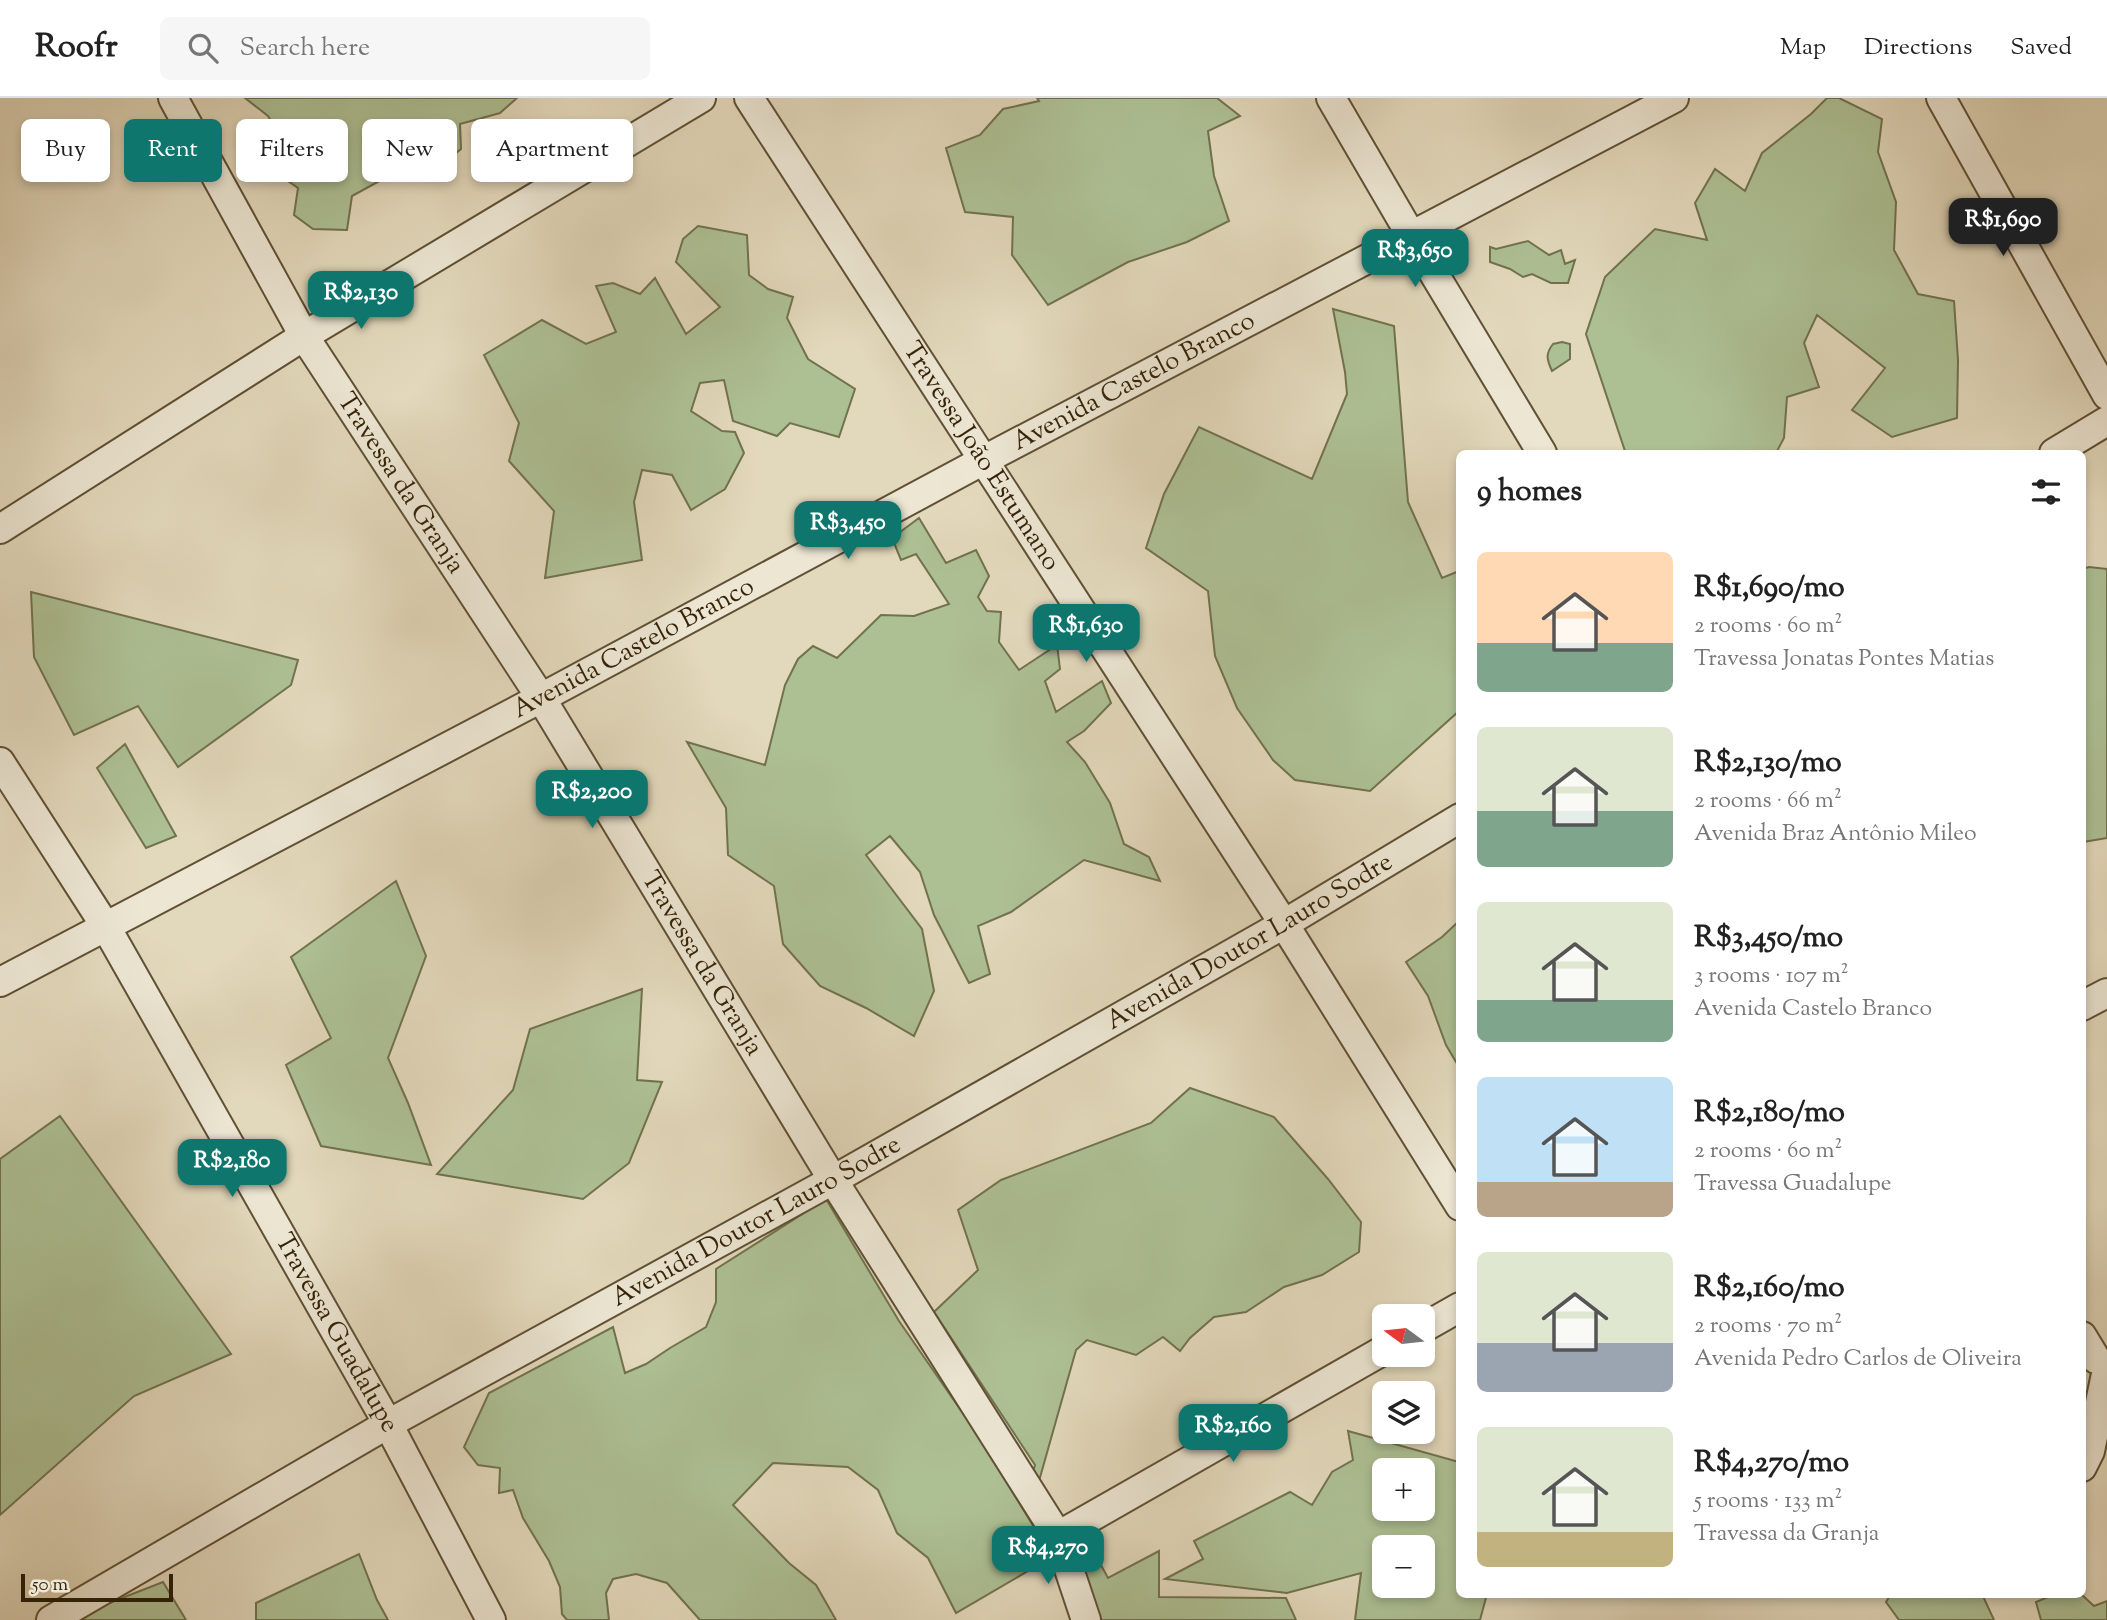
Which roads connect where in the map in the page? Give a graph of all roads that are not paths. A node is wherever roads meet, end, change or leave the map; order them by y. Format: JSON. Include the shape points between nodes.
{"nodes":[{"id":1,"x":173,"y":98,"type":"edge"},
{"id":2,"x":701,"y":98,"type":"edge"},
{"id":3,"x":749,"y":98,"type":"edge"},
{"id":4,"x":1331,"y":98,"type":"edge"},
{"id":5,"x":1675,"y":98,"type":"edge"},
{"id":6,"x":1941,"y":98,"type":"edge"},
{"id":7,"x":1412,"y":237,"type":"junction"},
{"id":8,"x":304,"y":336,"type":"junction"},
{"id":9,"x":2107,"y":395,"type":"edge"},
{"id":10,"x":2107,"y":421,"type":"edge"},
{"id":11,"x":1540,"y":450,"type":"edge"},
{"id":12,"x":2059,"y":450,"type":"edge"},
{"id":13,"x":984,"y":460,"type":"junction"},
{"id":14,"x":0,"y":529,"type":"edge"},
{"id":15,"x":541,"y":698,"type":"junction"},
{"id":16,"x":0,"y":762,"type":"edge"},
{"id":17,"x":1456,"y":820,"type":"edge"},
{"id":18,"x":1284,"y":924,"type":"junction"},
{"id":19,"x":106,"y":927,"type":"junction"},
{"id":20,"x":0,"y":982,"type":"edge"},
{"id":21,"x":2107,"y":993,"type":"edge"},
{"id":22,"x":2086,"y":1004,"type":"edge"},
{"id":23,"x":834,"y":1180,"type":"junction"},
{"id":24,"x":1456,"y":1200,"type":"edge"},
{"id":25,"x":1456,"y":1309,"type":"edge"},
{"id":26,"x":1435,"y":1321,"type":"edge"},
{"id":27,"x":1372,"y":1357,"type":"edge"},
{"id":28,"x":2095,"y":1357,"type":"edge"},
{"id":29,"x":388,"y":1424,"type":"junction"},
{"id":30,"x":2086,"y":1459,"type":"edge"},
{"id":31,"x":1058,"y":1536,"type":"junction"},
{"id":32,"x":51,"y":1620,"type":"edge"},
{"id":33,"x":491,"y":1620,"type":"edge"},
{"id":34,"x":1086,"y":1620,"type":"edge"}],
"edges":[{"from":1,"to":8,"type":"street","name":"Travessa da Granja"},
{"from":2,"to":8,"type":"street"},
{"from":3,"to":13,"type":"street","name":"Travessa João Estumano"},
{"from":4,"to":7,"type":"street"},
{"from":5,"to":7,"type":"street","name":"Avenida Castelo Branco"},
{"from":6,"to":9,"type":"street"},
{"from":7,"to":11,"type":"street"},
{"from":7,"to":13,"type":"street","name":"Avenida Castelo Branco"},
{"from":8,"to":14,"type":"street"},
{"from":8,"to":15,"type":"street","name":"Travessa da Granja"},
{"from":10,"to":12,"type":"street"},
{"from":13,"to":15,"type":"street","name":"Avenida Castelo Branco"},
{"from":13,"to":18,"type":"street","name":"Travessa João Estumano"},
{"from":15,"to":19,"type":"street","name":"Avenida Castelo Branco"},
{"from":15,"to":23,"type":"street","name":"Travessa da Granja"},
{"from":16,"to":19,"type":"street","name":"Travessa Guadalupe"},
{"from":17,"to":18,"type":"street","name":"Avenida Doutor Lauro Sodre"},
{"from":18,"to":23,"type":"street","name":"Avenida Doutor Lauro Sodre"},
{"from":18,"to":24,"type":"street","name":"Travessa João Estumano"},
{"from":19,"to":20,"type":"street","name":"Avenida Castelo Branco"},
{"from":19,"to":29,"type":"street","name":"Travessa Guadalupe"},
{"from":21,"to":22,"type":"street"},
{"from":23,"to":29,"type":"street","name":"Avenida Doutor Lauro Sodre"},
{"from":23,"to":31,"type":"street","name":"Travessa da Granja"},
{"from":25,"to":26,"type":"street"},
{"from":27,"to":31,"type":"street"},
{"from":28,"to":30,"type":"street"},
{"from":29,"to":32,"type":"street","name":"Avenida Doutor Lauro Sodre"},
{"from":29,"to":33,"type":"street","name":"Travessa Guadalupe"},
{"from":31,"to":34,"type":"street","name":"Travessa da Granja"}]}
